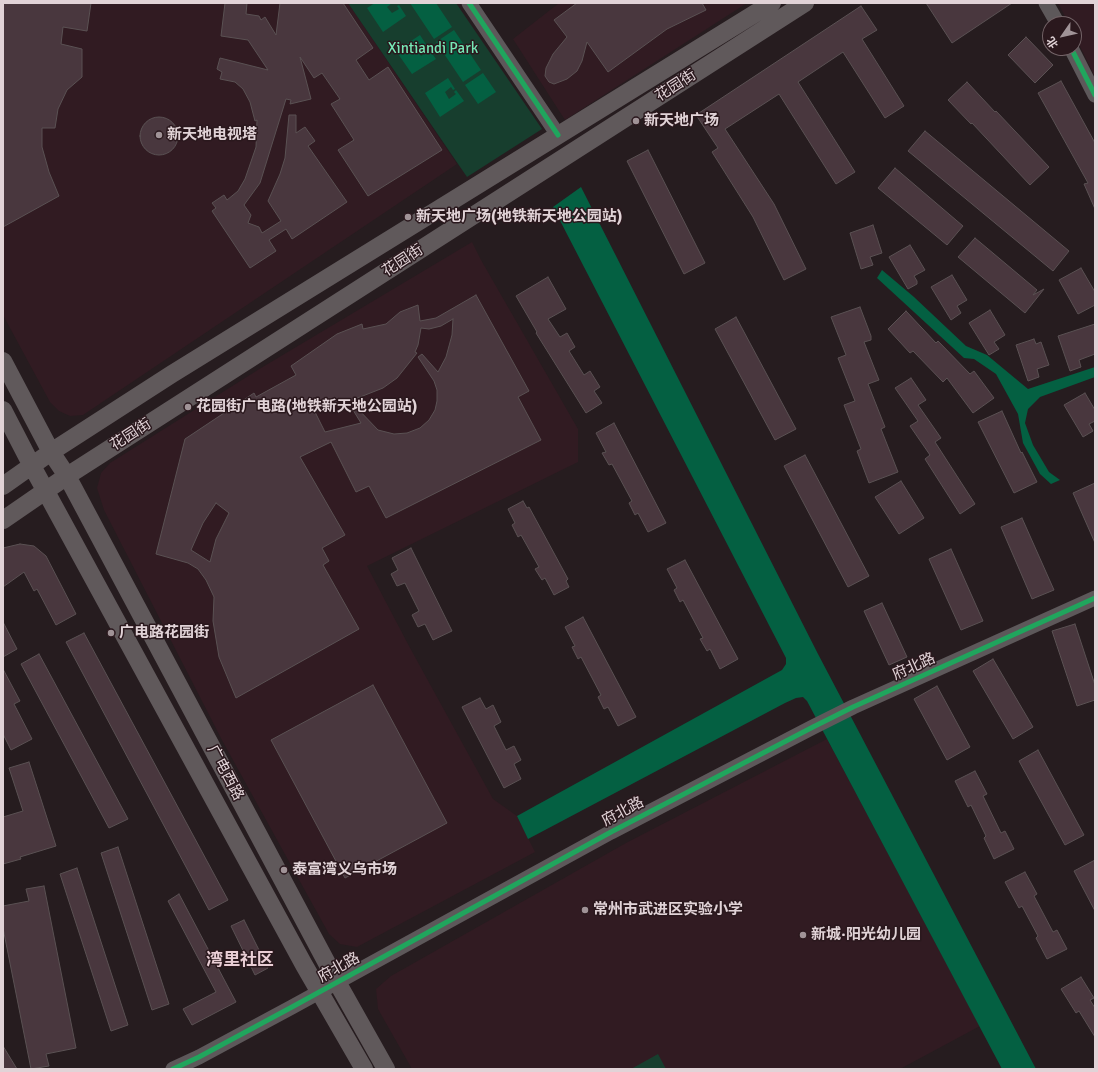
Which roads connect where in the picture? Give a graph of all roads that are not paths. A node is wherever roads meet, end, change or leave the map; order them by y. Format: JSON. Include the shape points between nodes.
{"nodes":[{"id":1,"x":469,"y":3,"type":"edge"},
{"id":2,"x":772,"y":3,"type":"edge"},
{"id":3,"x":805,"y":3,"type":"edge"},
{"id":4,"x":1046,"y":3,"type":"edge"},
{"id":5,"x":1053,"y":16,"type":"edge"},
{"id":6,"x":1075,"y":56,"type":"edge"},
{"id":7,"x":1095,"y":94,"type":"edge"},
{"id":8,"x":558,"y":135,"type":"junction"},
{"id":9,"x":3,"y":361,"type":"edge"},
{"id":10,"x":3,"y":410,"type":"edge"},
{"id":11,"x":51,"y":452,"type":"junction"},
{"id":12,"x":32,"y":466,"type":"junction"},
{"id":13,"x":67,"y":476,"type":"junction"},
{"id":14,"x":3,"y":486,"type":"edge"},
{"id":15,"x":45,"y":491,"type":"junction"},
{"id":16,"x":3,"y":520,"type":"edge"},
{"id":17,"x":1095,"y":598,"type":"edge"},
{"id":18,"x":337,"y":982,"type":"junction"},
{"id":19,"x":320,"y":992,"type":"junction"},
{"id":20,"x":173,"y":1069,"type":"edge"},
{"id":21,"x":364,"y":1069,"type":"edge"},
{"id":22,"x":386,"y":1069,"type":"edge"}],
"edges":[{"from":1,"to":8,"type":"street"},
{"from":2,"to":8,"type":"main road","name":"花园街"},
{"from":3,"to":13,"type":"main road","name":"花园街"},
{"from":4,"to":5,"type":"street"},
{"from":6,"to":7,"type":"street"},
{"from":8,"to":11,"type":"main road","name":"花园街"},
{"from":9,"to":11,"type":"main road","name":"广电西路"},
{"from":10,"to":12,"type":"main road"},
{"from":11,"to":12,"type":"main road","name":"花园街"},
{"from":11,"to":13,"type":"main road","name":"广电西路"},
{"from":12,"to":14,"type":"main road","name":"花园街"},
{"from":12,"to":15,"type":"main road","name":"广电西路"},
{"from":13,"to":15,"type":"main road","name":"花园街"},
{"from":13,"to":18,"type":"main road","name":"广电西路"},
{"from":15,"to":16,"type":"main road","name":"花园街"},
{"from":15,"to":19,"type":"main road","name":"广电西路"},
{"from":17,"to":18,"type":"street","name":"府北路","via":[[813,727],[610,832]]},
{"from":18,"to":19,"type":"street","name":"府北路"},
{"from":18,"to":22,"type":"main road","name":"广电西路"},
{"from":19,"to":20,"type":"street","name":"府北路"},
{"from":19,"to":21,"type":"main road","name":"广电西路"}]}
